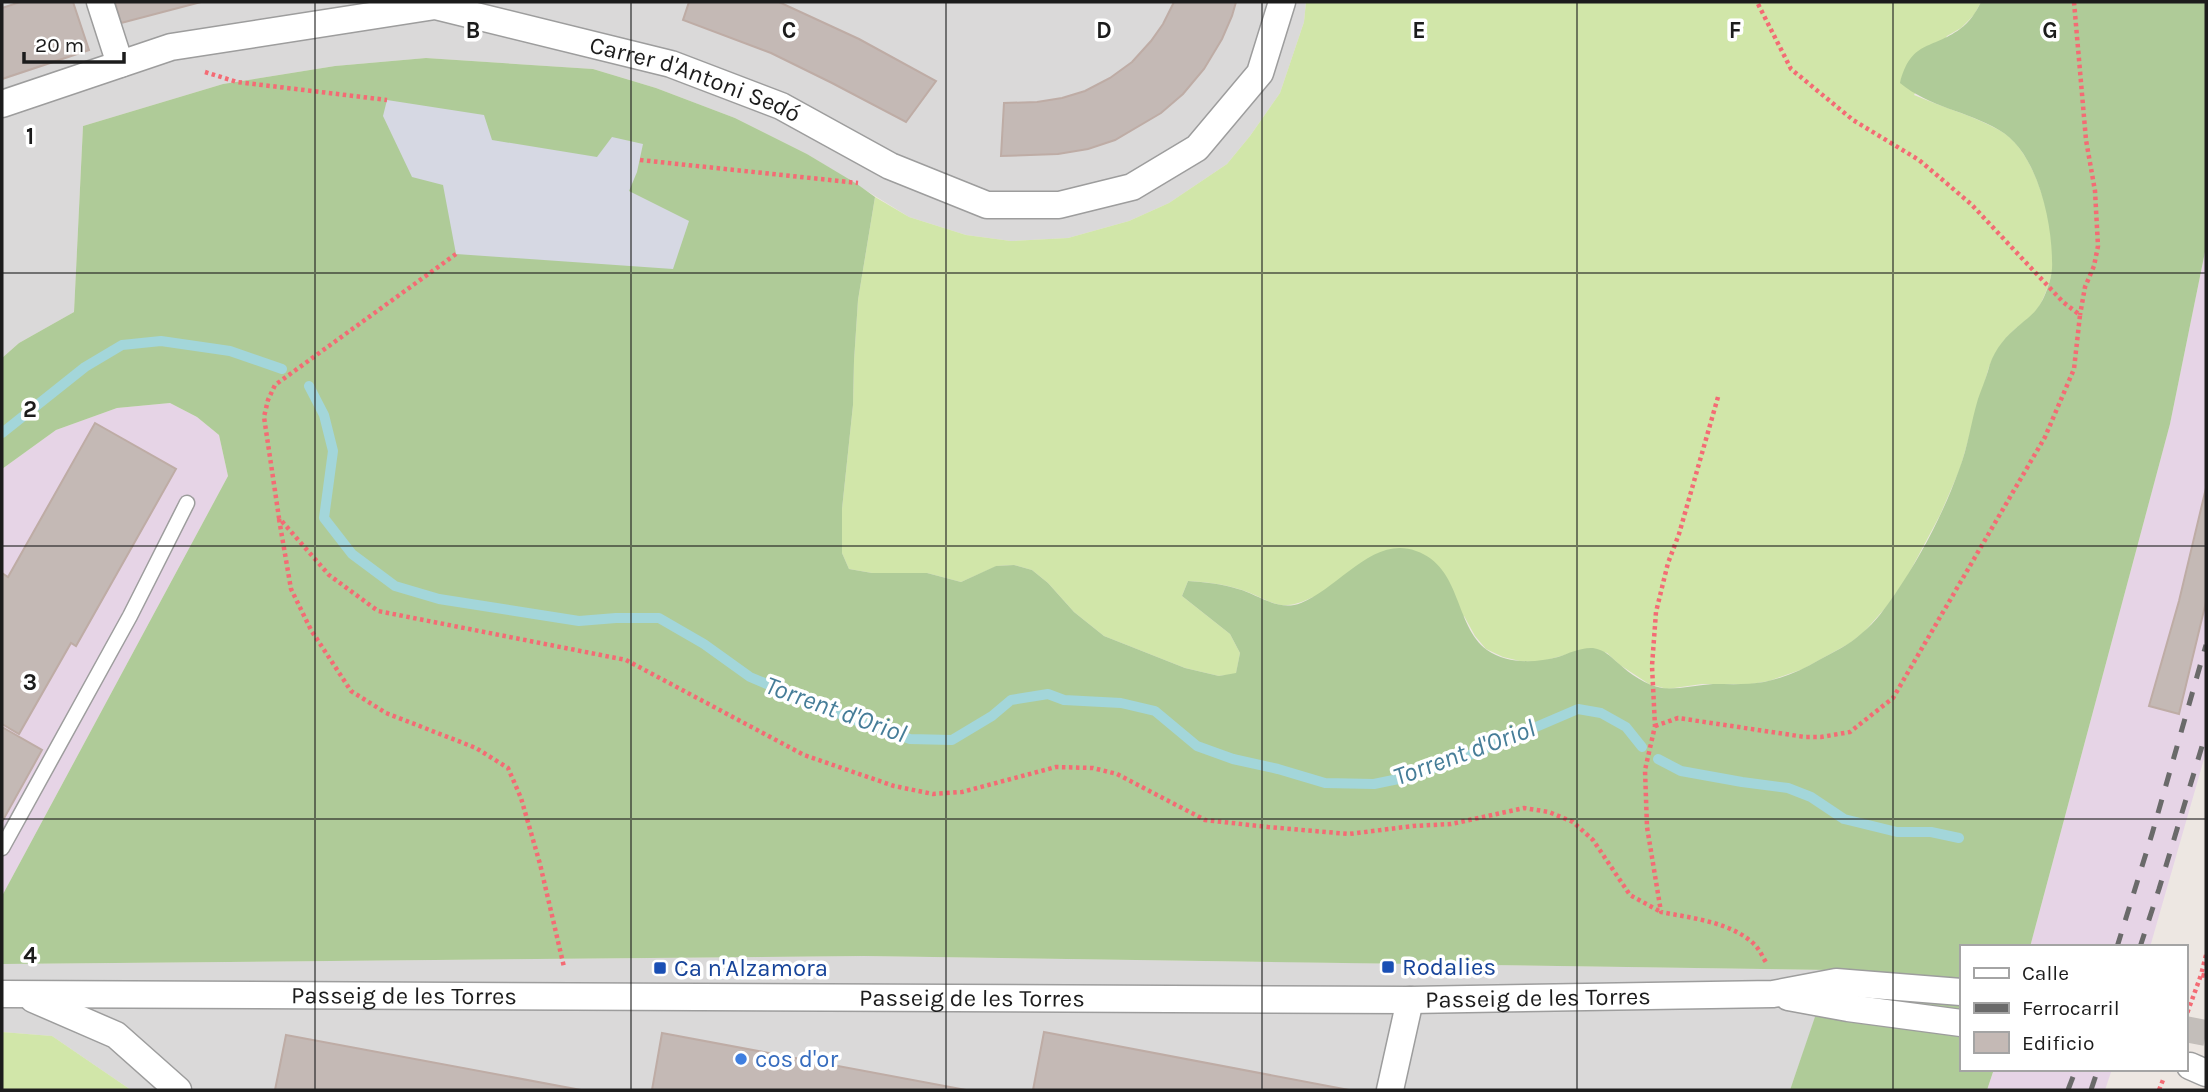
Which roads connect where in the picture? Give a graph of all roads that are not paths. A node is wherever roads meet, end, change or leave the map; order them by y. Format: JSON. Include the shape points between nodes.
{"nodes":[{"id":1,"x":100,"y":2,"type":"edge"},
{"id":2,"x":1282,"y":2,"type":"edge"},
{"id":3,"x":120,"y":64,"type":"junction"},
{"id":4,"x":2,"y":104,"type":"edge"},
{"id":5,"x":187,"y":503,"type":"dead end"},
{"id":6,"x":2,"y":848,"type":"edge"},
{"id":7,"x":1960,"y":992,"type":"edge"},
{"id":8,"x":11,"y":994,"type":"edge"},
{"id":9,"x":1773,"y":994,"type":"junction"},
{"id":10,"x":1410,"y":1000,"type":"junction"},
{"id":11,"x":1960,"y":1023,"type":"edge"},
{"id":12,"x":177,"y":1090,"type":"edge"},
{"id":13,"x":1390,"y":1090,"type":"edge"}],
"edges":[{"from":1,"to":3,"type":"street"},
{"from":2,"to":3,"type":"street","name":"Carrer d'Antoni Sedó","via":[[1260,73],[1197,148],[1132,187],[1059,205],[987,205],[890,166],[781,106],[671,64],[435,6],[171,47]]},
{"from":3,"to":4,"type":"street","name":"Carrer d'Antoni Sedó"},
{"from":5,"to":6,"type":"lane"},
{"from":7,"to":9,"type":"street","name":"Passeig de les Torres","via":[[1836,982]]},
{"from":8,"to":10,"type":"street","name":"Passeig de les Torres"},
{"from":8,"to":12,"type":"street","via":[[116,1035]]},
{"from":9,"to":10,"type":"street","name":"Passeig de les Torres"},
{"from":9,"to":11,"type":"street","name":"Passeig de les Torres"},
{"from":10,"to":13,"type":"street"}]}
